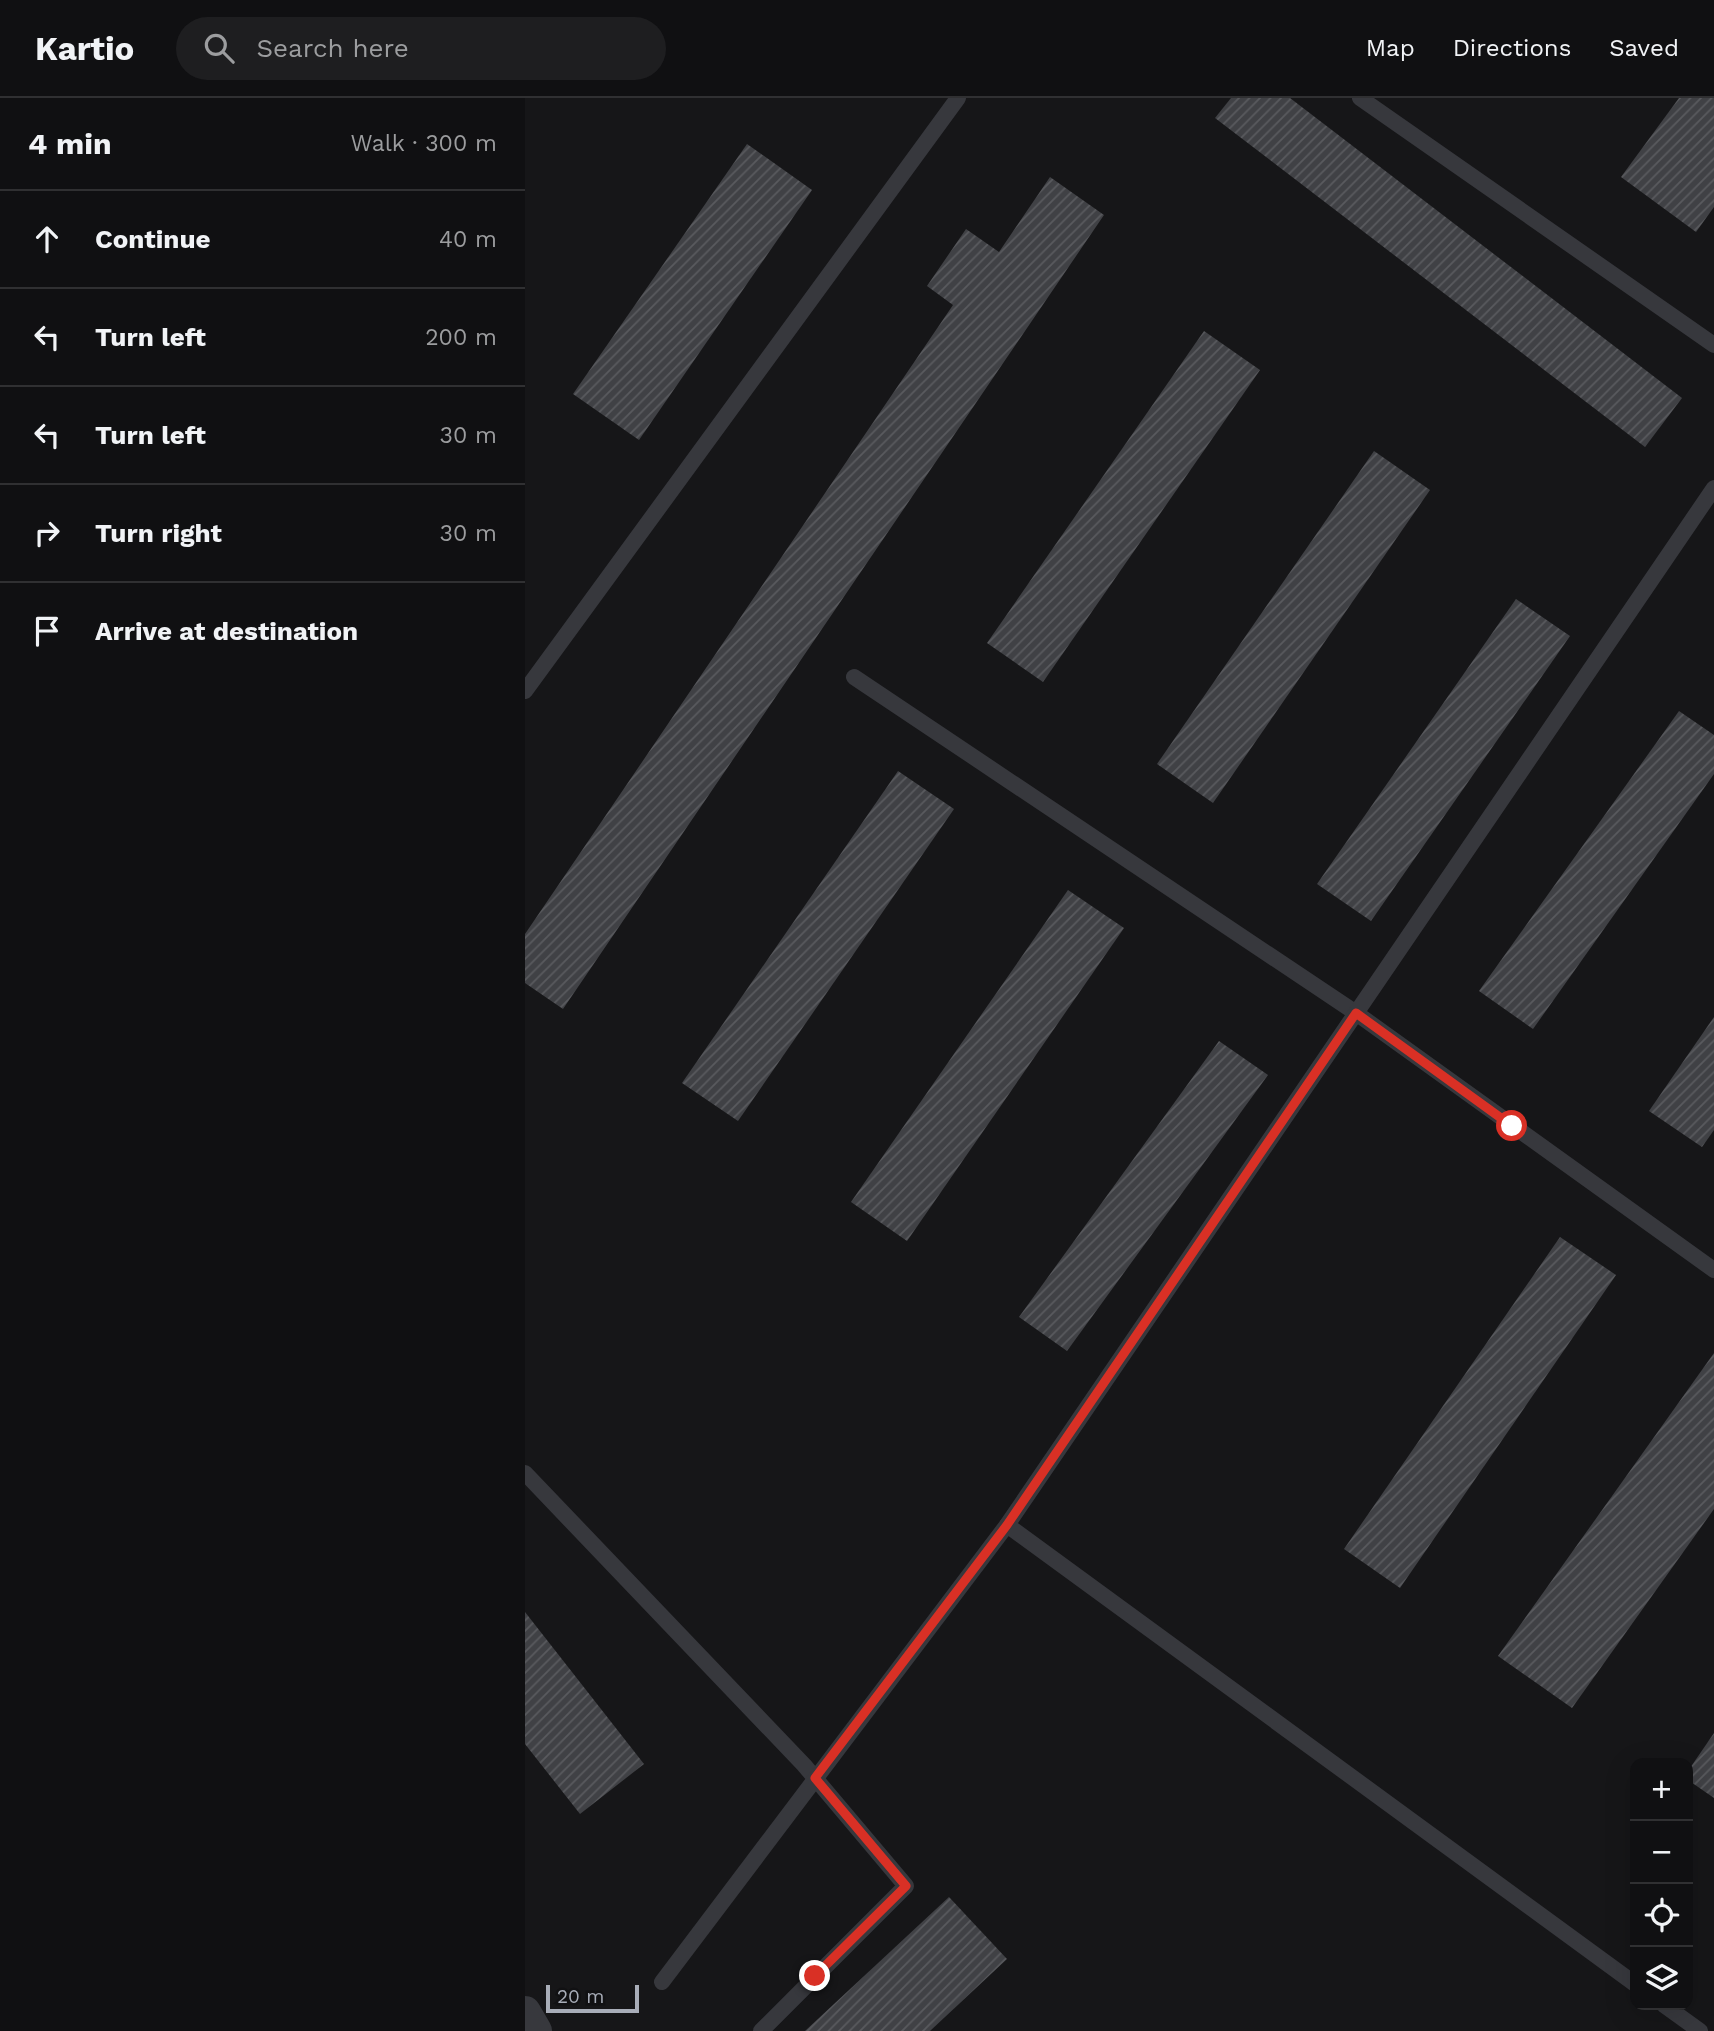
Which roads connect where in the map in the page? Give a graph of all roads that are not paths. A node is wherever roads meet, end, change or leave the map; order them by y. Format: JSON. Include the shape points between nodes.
{"nodes":[{"id":1,"x":958,"y":98,"type":"edge"},
{"id":2,"x":1360,"y":98,"type":"edge"},
{"id":3,"x":1714,"y":345,"type":"edge"},
{"id":4,"x":1714,"y":488,"type":"edge"},
{"id":5,"x":854,"y":677,"type":"dead end"},
{"id":6,"x":525,"y":691,"type":"edge"},
{"id":7,"x":1356,"y":1013,"type":"junction"},
{"id":8,"x":1714,"y":1270,"type":"edge"},
{"id":9,"x":525,"y":1473,"type":"edge"},
{"id":10,"x":1007,"y":1525,"type":"junction"},
{"id":11,"x":815,"y":1778,"type":"junction"},
{"id":12,"x":1630,"y":1980,"type":"edge"},
{"id":13,"x":662,"y":1982,"type":"dead end"},
{"id":14,"x":1671,"y":2010,"type":"edge"},
{"id":15,"x":525,"y":2012,"type":"edge"},
{"id":16,"x":536,"y":2031,"type":"edge"},
{"id":17,"x":761,"y":2031,"type":"edge"},
{"id":18,"x":1700,"y":2031,"type":"edge"}],
"edges":[{"from":1,"to":6,"type":"lane"},
{"from":2,"to":3,"type":"lane"},
{"from":4,"to":7,"type":"lane"},
{"from":5,"to":7,"type":"lane"},
{"from":7,"to":8,"type":"lane"},
{"from":7,"to":10,"type":"lane"},
{"from":9,"to":11,"type":"lane"},
{"from":10,"to":11,"type":"lane"},
{"from":10,"to":12,"type":"lane"},
{"from":11,"to":13,"type":"lane"},
{"from":11,"to":17,"type":"lane","via":[[906,1886]]},
{"from":14,"to":18,"type":"lane"},
{"from":15,"to":16,"type":"street"}]}
